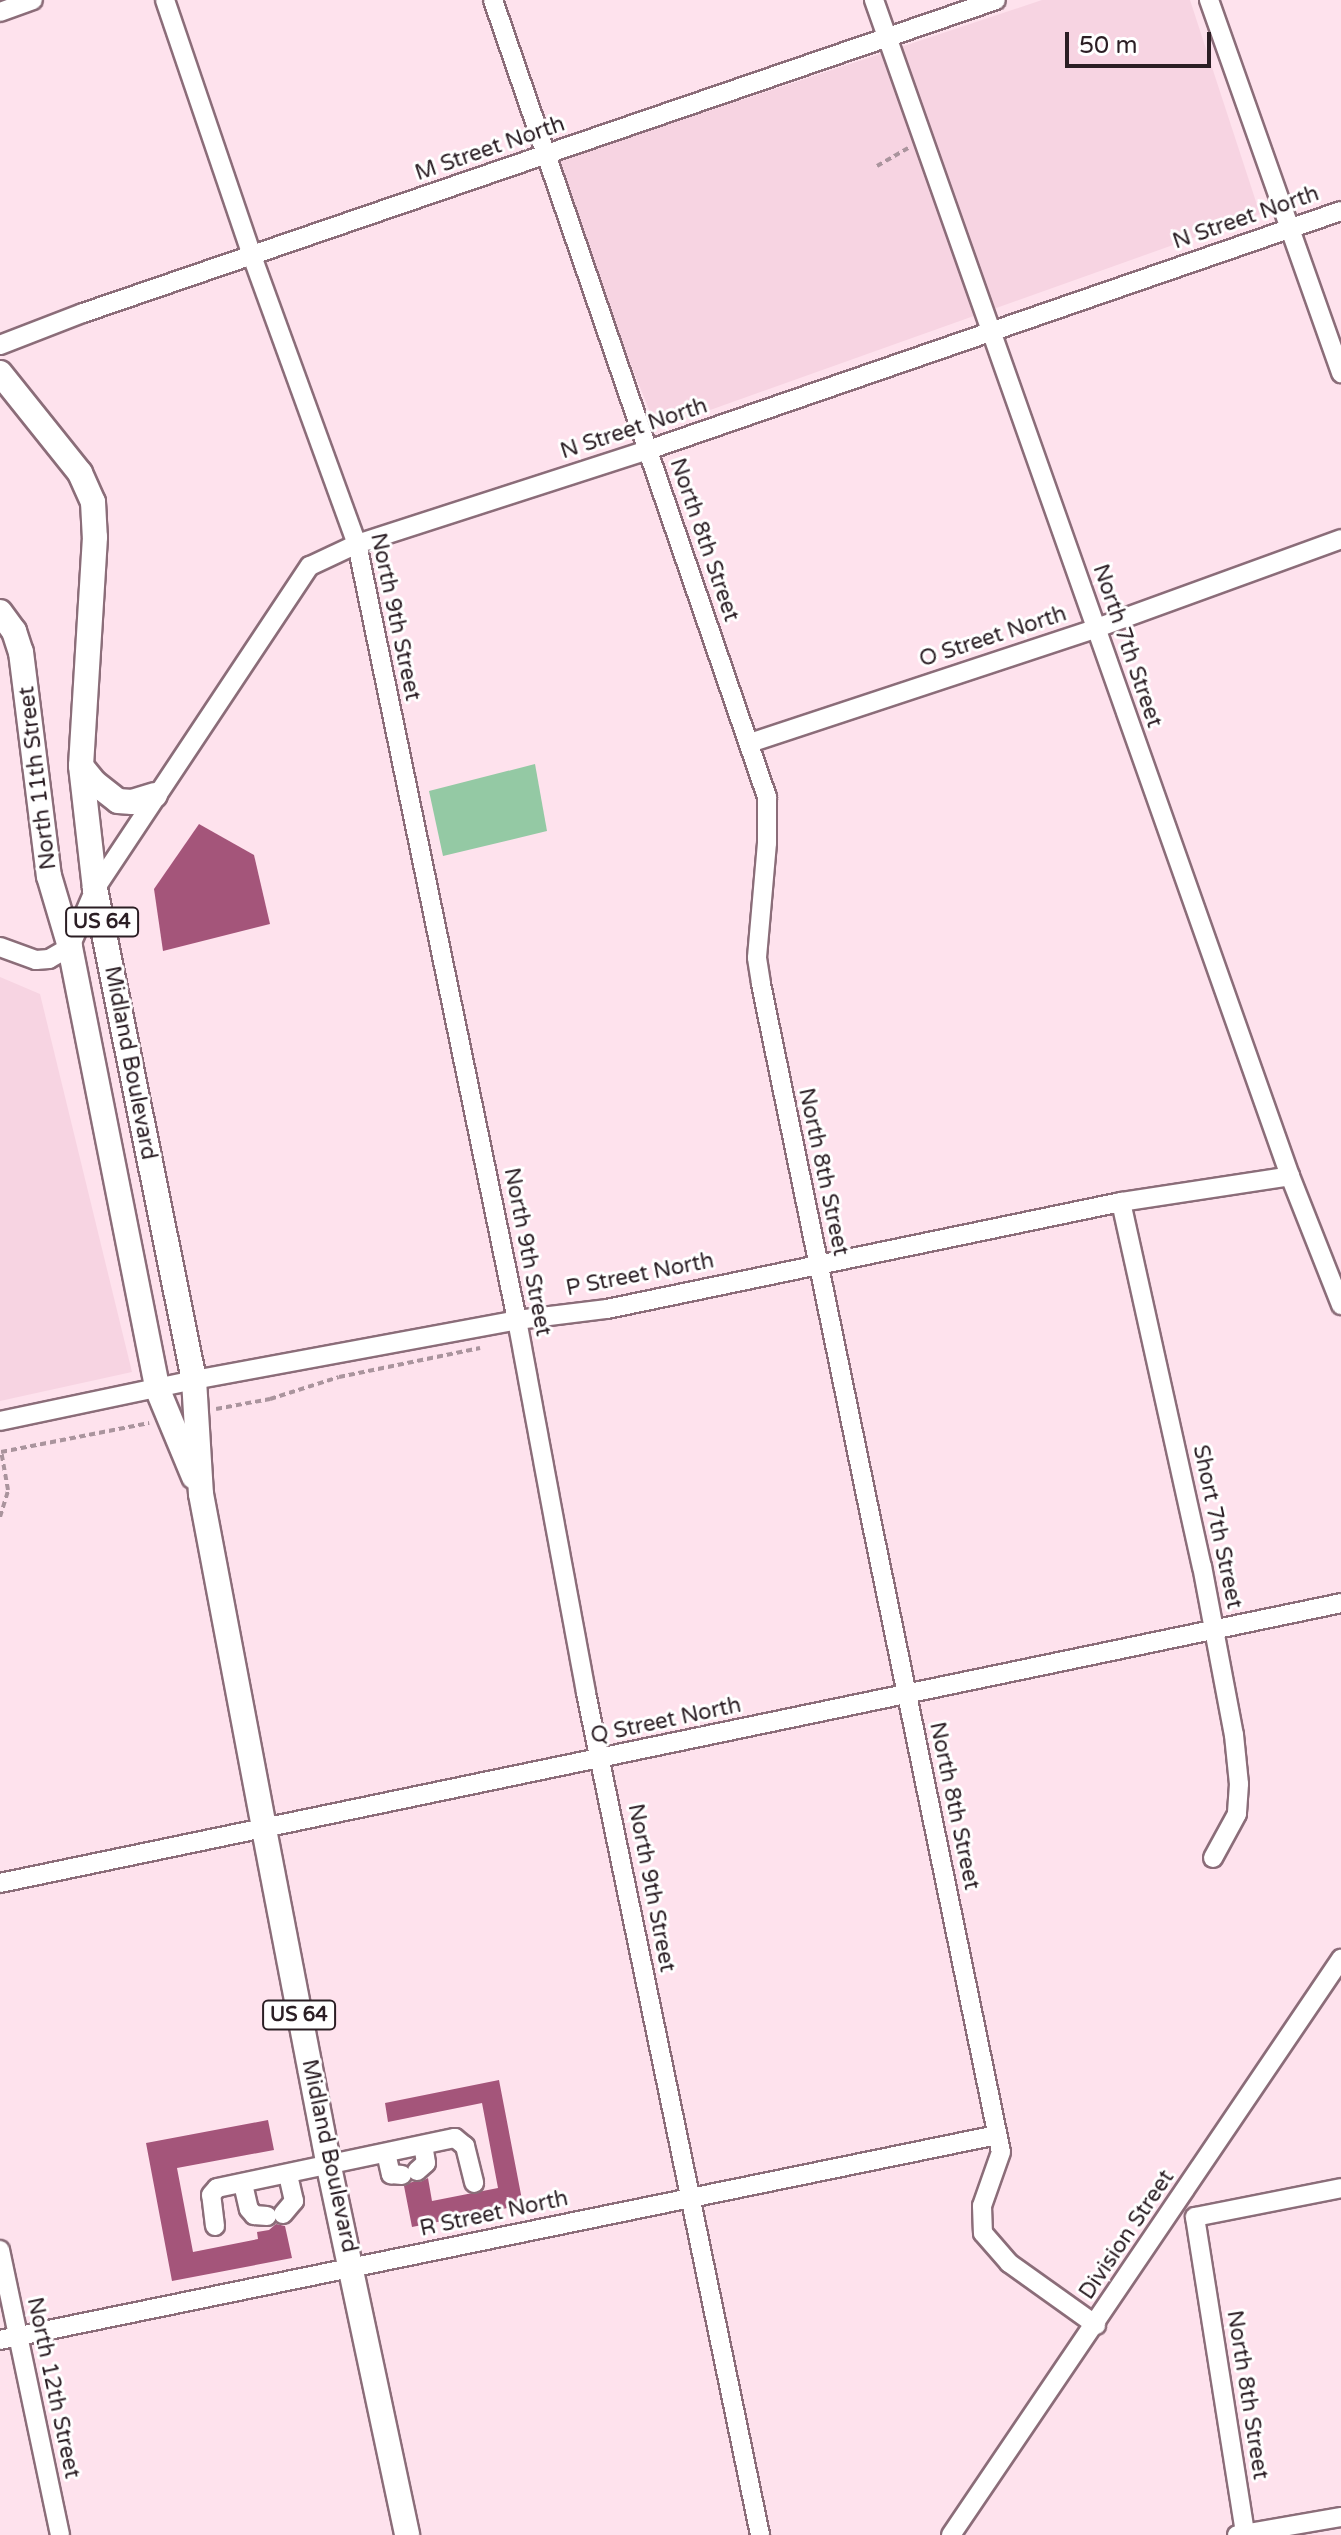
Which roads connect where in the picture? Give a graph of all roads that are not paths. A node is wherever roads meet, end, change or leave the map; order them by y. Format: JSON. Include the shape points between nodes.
{"nodes":[{"id":1,"x":33,"y":0,"type":"edge"},
{"id":2,"x":165,"y":0,"type":"edge"},
{"id":3,"x":493,"y":0,"type":"edge"},
{"id":4,"x":874,"y":0,"type":"edge"},
{"id":5,"x":996,"y":0,"type":"edge"},
{"id":6,"x":1209,"y":0,"type":"edge"},
{"id":7,"x":1,"y":7,"type":"edge"},
{"id":8,"x":888,"y":38,"type":"junction"},
{"id":9,"x":546,"y":155,"type":"junction"},
{"id":10,"x":1341,"y":211,"type":"edge"},
{"id":11,"x":1290,"y":229,"type":"junction"},
{"id":12,"x":252,"y":256,"type":"junction"},
{"id":13,"x":993,"y":331,"type":"junction"},
{"id":14,"x":0,"y":345,"type":"edge"},
{"id":15,"x":0,"y":373,"type":"edge"},
{"id":16,"x":1341,"y":373,"type":"edge"},
{"id":17,"x":648,"y":450,"type":"junction"},
{"id":18,"x":1341,"y":539,"type":"edge"},
{"id":19,"x":357,"y":544,"type":"junction"},
{"id":20,"x":0,"y":612,"type":"edge"},
{"id":21,"x":1097,"y":628,"type":"junction"},
{"id":22,"x":750,"y":743,"type":"junction"},
{"id":23,"x":81,"y":766,"type":"junction"},
{"id":24,"x":155,"y":795,"type":"junction"},
{"id":25,"x":95,"y":889,"type":"junction"},
{"id":26,"x":70,"y":947,"type":"junction"},
{"id":27,"x":0,"y":948,"type":"edge"},
{"id":28,"x":1290,"y":1176,"type":"junction"},
{"id":29,"x":1121,"y":1202,"type":"junction"},
{"id":30,"x":818,"y":1264,"type":"junction"},
{"id":31,"x":1341,"y":1305,"type":"edge"},
{"id":32,"x":517,"y":1320,"type":"junction"},
{"id":33,"x":194,"y":1380,"type":"junction"},
{"id":34,"x":157,"y":1388,"type":"junction"},
{"id":35,"x":0,"y":1421,"type":"edge"},
{"id":36,"x":201,"y":1494,"type":"junction"},
{"id":37,"x":1341,"y":1603,"type":"edge"},
{"id":38,"x":1214,"y":1631,"type":"junction"},
{"id":39,"x":907,"y":1695,"type":"junction"},
{"id":40,"x":601,"y":1760,"type":"junction"},
{"id":41,"x":264,"y":1829,"type":"junction"},
{"id":42,"x":1213,"y":1858,"type":"dead end"},
{"id":43,"x":0,"y":1883,"type":"edge"},
{"id":44,"x":1341,"y":1959,"type":"edge"},
{"id":45,"x":997,"y":2135,"type":"junction"},
{"id":46,"x":329,"y":2167,"type":"junction"},
{"id":47,"x":288,"y":2176,"type":"junction"},
{"id":48,"x":474,"y":2183,"type":"dead end"},
{"id":49,"x":243,"y":2184,"type":"junction"},
{"id":50,"x":1341,"y":2188,"type":"edge"},
{"id":51,"x":690,"y":2198,"type":"junction"},
{"id":52,"x":1175,"y":2206,"type":"junction"},
{"id":53,"x":1195,"y":2217,"type":"junction"},
{"id":54,"x":215,"y":2226,"type":"dead end"},
{"id":55,"x":0,"y":2250,"type":"edge"},
{"id":56,"x":353,"y":2267,"type":"junction"},
{"id":57,"x":1096,"y":2325,"type":"junction"},
{"id":58,"x":8,"y":2338,"type":"edge"},
{"id":59,"x":1341,"y":2517,"type":"edge"},
{"id":60,"x":1291,"y":2530,"type":"edge"},
{"id":61,"x":1241,"y":2534,"type":"edge"},
{"id":62,"x":60,"y":2535,"type":"edge"},
{"id":63,"x":407,"y":2535,"type":"edge"},
{"id":64,"x":760,"y":2535,"type":"edge"},
{"id":65,"x":951,"y":2535,"type":"edge"}],
"edges":[{"from":1,"to":7,"type":"street"},
{"from":2,"to":12,"type":"street","name":"North 9th Street"},
{"from":3,"to":9,"type":"street","name":"North 8th Street"},
{"from":4,"to":8,"type":"street","name":"North 7th Street"},
{"from":5,"to":8,"type":"street","name":"M Street North"},
{"from":6,"to":11,"type":"street"},
{"from":8,"to":9,"type":"street","name":"M Street North"},
{"from":8,"to":13,"type":"street","name":"North 7th Street"},
{"from":9,"to":12,"type":"street","name":"M Street North"},
{"from":9,"to":17,"type":"street","name":"North 8th Street"},
{"from":10,"to":11,"type":"street","name":"N Street North"},
{"from":11,"to":13,"type":"street","name":"N Street North"},
{"from":11,"to":16,"type":"street"},
{"from":12,"to":14,"type":"street","name":"M Street North"},
{"from":12,"to":19,"type":"street","name":"North 9th Street"},
{"from":13,"to":17,"type":"street","name":"N Street North"},
{"from":13,"to":21,"type":"street","name":"North 7th Street"},
{"from":15,"to":23,"type":"main road","name":"Midland Boulevard","number":"US 64","via":[[80,473],[93,502]]},
{"from":17,"to":19,"type":"street","name":"N Street North"},
{"from":17,"to":22,"type":"street","name":"North 8th Street"},
{"from":18,"to":21,"type":"street","name":"O Street North"},
{"from":19,"to":24,"type":"street","name":"N Street North","via":[[303,572]]},
{"from":19,"to":32,"type":"street","name":"North 9th Street"},
{"from":20,"to":26,"type":"main road","name":"North 11th Street","number":"US 64","via":[[21,652],[49,876]]},
{"from":21,"to":22,"type":"street","name":"O Street North"},
{"from":21,"to":28,"type":"street","name":"North 7th Street"},
{"from":22,"to":30,"type":"street","name":"North 8th Street","via":[[767,797],[768,824],[757,958]]},
{"from":23,"to":24,"type":"main road","via":[[118,801]]},
{"from":23,"to":25,"type":"main road","name":"Midland Boulevard","number":"US 64"},
{"from":24,"to":25,"type":"street","name":"N Street North"},
{"from":25,"to":26,"type":"street","name":"N Street North"},
{"from":25,"to":33,"type":"main road","name":"Midland Boulevard","number":"US 64"},
{"from":26,"to":27,"type":"street","via":[[36,960]]},
{"from":26,"to":34,"type":"main road","name":"Midland Boulevard","number":"US 64"},
{"from":28,"to":29,"type":"street","name":"P Street North"},
{"from":28,"to":31,"type":"street","name":"North 7th Street"},
{"from":29,"to":30,"type":"street","name":"P Street North"},
{"from":29,"to":38,"type":"street","name":"Short 7th Street"},
{"from":30,"to":32,"type":"street","name":"P Street North","via":[[607,1309]]},
{"from":30,"to":39,"type":"street","name":"North 8th Street"},
{"from":32,"to":33,"type":"street","name":"P Street North"},
{"from":32,"to":40,"type":"street","name":"North 9th Street"},
{"from":33,"to":34,"type":"street","name":"P Street North"},
{"from":33,"to":36,"type":"main road","name":"Midland Boulevard","number":"US 64"},
{"from":34,"to":35,"type":"street","name":"P Street North"},
{"from":34,"to":36,"type":"main road","name":"Midland Boulevard","number":"US 64"},
{"from":36,"to":41,"type":"main road","name":"Midland Boulevard","number":"US 64"},
{"from":37,"to":38,"type":"street","name":"Q Street North"},
{"from":38,"to":39,"type":"street","name":"Q Street North"},
{"from":38,"to":42,"type":"street","name":"Short 7th Street","via":[[1239,1784],[1237,1814]]},
{"from":39,"to":40,"type":"street","name":"Q Street North"},
{"from":39,"to":45,"type":"street","name":"North 8th Street"},
{"from":40,"to":41,"type":"street","name":"Q Street North"},
{"from":40,"to":51,"type":"street","name":"North 9th Street"},
{"from":41,"to":43,"type":"street","name":"Q Street North"},
{"from":41,"to":46,"type":"main road","name":"Midland Boulevard","number":"US 64"},
{"from":44,"to":52,"type":"street","name":"Division Street"},
{"from":45,"to":51,"type":"street","name":"R Street North"},
{"from":45,"to":57,"type":"street","name":"North 8th Street","via":[[1001,2152],[982,2206],[983,2233],[1009,2263]]},
{"from":46,"to":47,"type":"street"},
{"from":46,"to":48,"type":"street","via":[[407,2163],[455,2138],[465,2146]]},
{"from":46,"to":56,"type":"main road","name":"Midland Boulevard","number":"US 64"},
{"from":47,"to":49,"type":"street"},
{"from":47,"to":49,"type":"street","via":[[294,2201],[275,2215],[254,2215]]},
{"from":49,"to":54,"type":"street","via":[[217,2188],[211,2195]]},
{"from":50,"to":53,"type":"street"},
{"from":51,"to":56,"type":"street","name":"R Street North"},
{"from":51,"to":64,"type":"street","name":"North 9th Street"},
{"from":52,"to":53,"type":"street"},
{"from":52,"to":57,"type":"street","name":"Division Street"},
{"from":53,"to":61,"type":"street","name":"North 8th Street"},
{"from":55,"to":58,"type":"street","name":"North 12th Street"},
{"from":56,"to":58,"type":"street","name":"R Street North"},
{"from":56,"to":63,"type":"main road","name":"Midland Boulevard","number":"US 64"},
{"from":57,"to":65,"type":"street","name":"Division Street"},
{"from":58,"to":62,"type":"street","name":"North 12th Street"},
{"from":59,"to":60,"type":"street"},
{"from":60,"to":61,"type":"street"}]}
